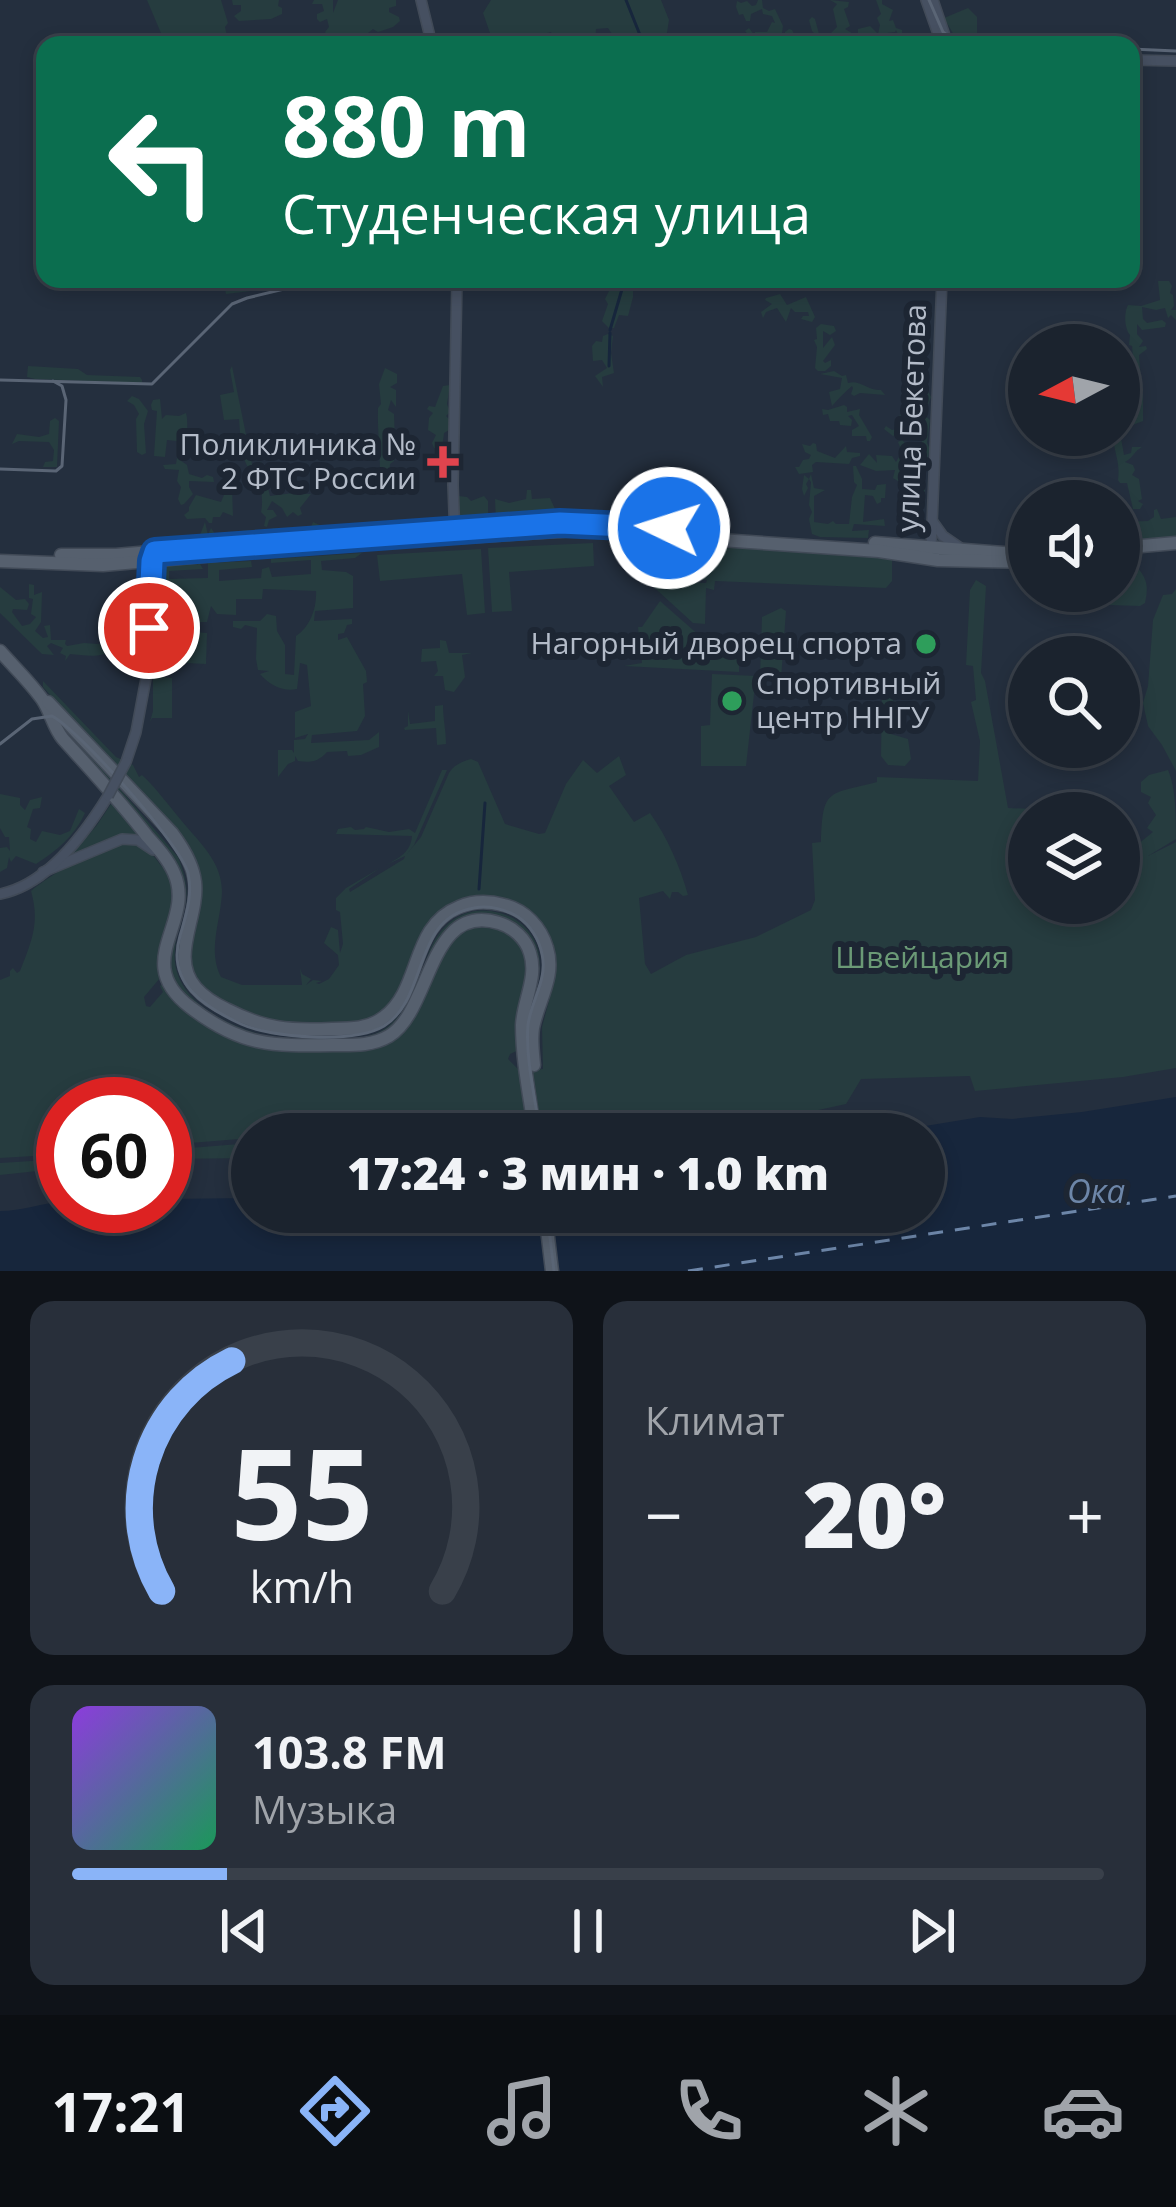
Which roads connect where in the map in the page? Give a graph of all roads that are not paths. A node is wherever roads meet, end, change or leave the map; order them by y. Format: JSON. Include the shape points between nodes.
{"nodes":[{"id":1,"x":422,"y":0,"type":"edge"},
{"id":2,"x":929,"y":0,"type":"edge"},
{"id":3,"x":430,"y":36,"type":"edge"},
{"id":4,"x":942,"y":36,"type":"edge"},
{"id":5,"x":1140,"y":60,"type":"edge"},
{"id":6,"x":1176,"y":61,"type":"edge"},
{"id":7,"x":457,"y":288,"type":"edge"},
{"id":8,"x":940,"y":288,"type":"edge"},
{"id":9,"x":931,"y":520,"type":"junction"},
{"id":10,"x":454,"y":534,"type":"junction"},
{"id":11,"x":902,"y":545,"type":"junction"},
{"id":12,"x":1176,"y":547,"type":"edge"},
{"id":13,"x":964,"y":549,"type":"junction"},
{"id":14,"x":1140,"y":550,"type":"edge"},
{"id":15,"x":929,"y":553,"type":"junction"},
{"id":16,"x":1008,"y":555,"type":"edge"},
{"id":17,"x":153,"y":556,"type":"junction"},
{"id":18,"x":0,"y":557,"type":"edge"},
{"id":19,"x":1008,"y":557,"type":"edge"},
{"id":20,"x":0,"y":651,"type":"edge"},
{"id":21,"x":41,"y":698,"type":"junction"},
{"id":22,"x":43,"y":872,"type":"junction"},
{"id":23,"x":176,"y":878,"type":"junction"},
{"id":24,"x":0,"y":894,"type":"edge"},
{"id":25,"x":529,"y":1055,"type":"junction"},
{"id":26,"x":536,"y":1113,"type":"edge"},
{"id":27,"x":550,"y":1233,"type":"edge"},
{"id":28,"x":555,"y":1271,"type":"edge"}],
"edges":[{"from":1,"to":3,"type":"main road"},
{"from":2,"to":4,"type":"main road"},
{"from":5,"to":6,"type":"main road"},
{"from":7,"to":10,"type":"main road"},
{"from":8,"to":9,"type":"main road","name":"улица Бекетова"},
{"from":9,"to":11,"type":"main road","via":[[916,541]]},
{"from":9,"to":13,"type":"main road"},
{"from":9,"to":15,"type":"main road","name":"улица Бекетова"},
{"from":10,"to":11,"type":"main road","via":[[586,523]]},
{"from":10,"to":15,"type":"main road","via":[[586,530]]},
{"from":10,"to":17,"type":"main road"},
{"from":11,"to":15,"type":"main road"},
{"from":12,"to":14,"type":"main road"},
{"from":13,"to":15,"type":"main road"},
{"from":13,"to":16,"type":"main road"},
{"from":15,"to":19,"type":"main road"},
{"from":17,"to":18,"type":"main road","via":[[85,565]]},
{"from":17,"to":22,"type":"main road","bridge":true,"via":[[147,673],[126,762],[76,840]]},
{"from":20,"to":21,"type":"main road"},
{"from":21,"to":23,"type":"main road","via":[[57,730]]},
{"from":21,"to":25,"type":"main road","via":[[183,848],[196,898],[184,961],[193,985],[218,1005],[263,1026],[365,1027],[398,1004],[439,919],[468,904],[499,903],[523,913],[547,944],[549,974]]},
{"from":22,"to":23,"type":"main road","via":[[131,838]]},
{"from":22,"to":24,"type":"main road"},
{"from":23,"to":25,"type":"main road","via":[[165,977],[187,1004],[235,1035],[285,1046],[384,1039],[409,1016],[447,937],[489,921],[516,932],[531,954],[523,1018]]},
{"from":25,"to":26,"type":"main road"},
{"from":27,"to":28,"type":"main road"}]}
